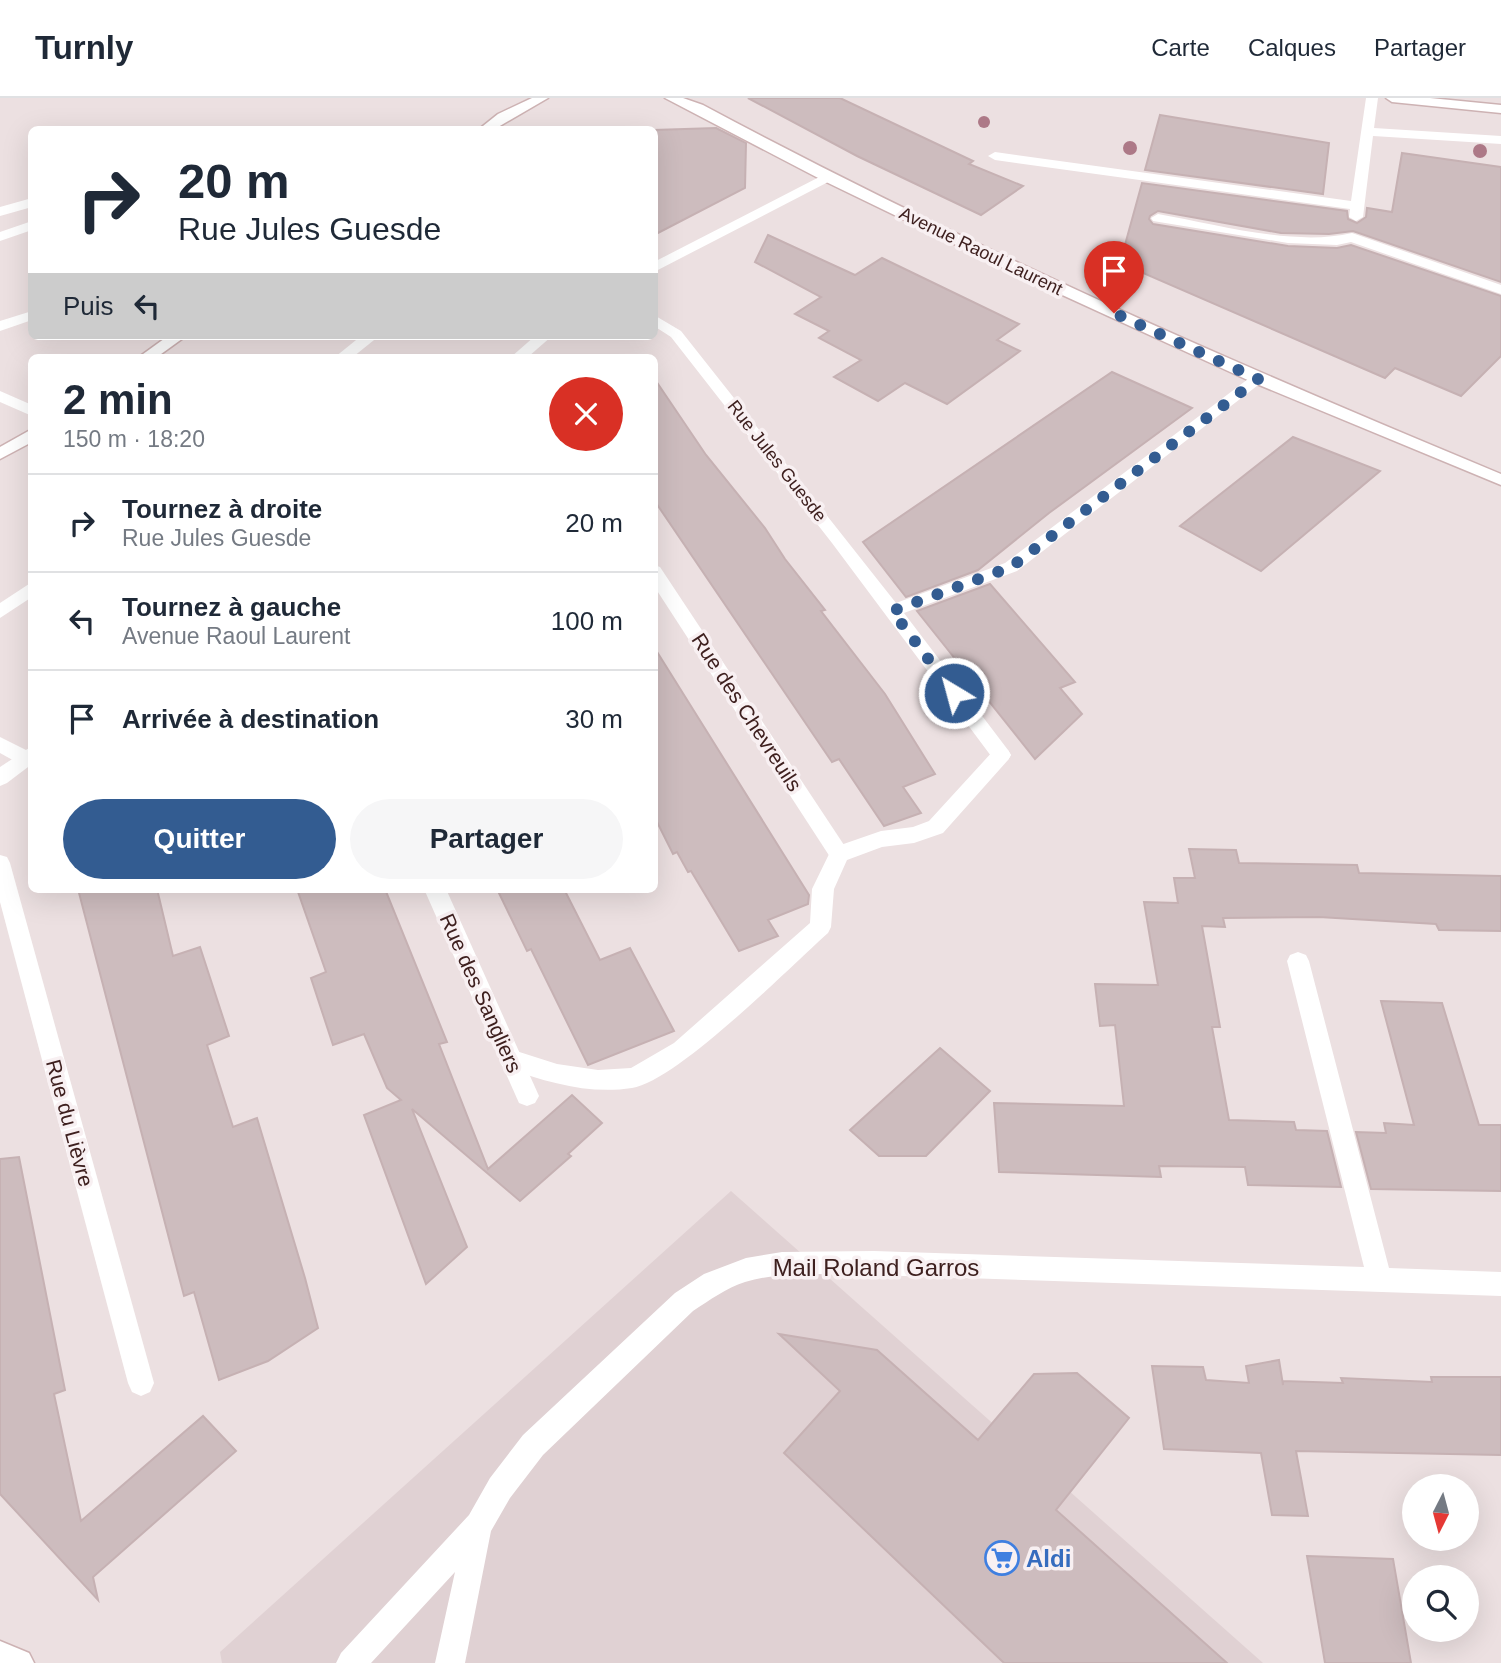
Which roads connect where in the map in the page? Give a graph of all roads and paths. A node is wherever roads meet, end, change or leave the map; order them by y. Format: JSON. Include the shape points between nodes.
{"nodes":[{"id":1,"x":521,"y":98,"type":"edge"},
{"id":2,"x":542,"y":98,"type":"edge"},
{"id":3,"x":671,"y":98,"type":"edge"},
{"id":4,"x":1371,"y":98,"type":"edge"},
{"id":5,"x":1392,"y":98,"type":"edge"},
{"id":6,"x":693,"y":103,"type":"edge"},
{"id":7,"x":1501,"y":109,"type":"edge"},
{"id":8,"x":503,"y":117,"type":"junction"},
{"id":9,"x":490,"y":126,"type":"edge"},
{"id":10,"x":1367,"y":132,"type":"junction"},
{"id":11,"x":1501,"y":140,"type":"edge"},
{"id":12,"x":995,"y":156,"type":"dead end"},
{"id":13,"x":827,"y":177,"type":"junction"},
{"id":14,"x":28,"y":203,"type":"edge"},
{"id":15,"x":1358,"y":206,"type":"junction"},
{"id":16,"x":0,"y":212,"type":"edge"},
{"id":17,"x":1158,"y":218,"type":"dead end"},
{"id":18,"x":28,"y":226,"type":"edge"},
{"id":19,"x":0,"y":237,"type":"edge"},
{"id":20,"x":1352,"y":237,"type":"junction"},
{"id":21,"x":658,"y":266,"type":"edge"},
{"id":22,"x":1501,"y":290,"type":"edge"},
{"id":23,"x":28,"y":316,"type":"edge"},
{"id":24,"x":658,"y":322,"type":"edge"},
{"id":25,"x":0,"y":326,"type":"edge"},
{"id":26,"x":172,"y":340,"type":"edge"},
{"id":27,"x":366,"y":340,"type":"edge"},
{"id":28,"x":539,"y":340,"type":"edge"},
{"id":29,"x":151,"y":354,"type":"edge"},
{"id":30,"x":347,"y":354,"type":"edge"},
{"id":31,"x":523,"y":354,"type":"edge"},
{"id":32,"x":1258,"y":379,"type":"junction"},
{"id":33,"x":0,"y":396,"type":"edge"},
{"id":34,"x":28,"y":409,"type":"edge"},
{"id":35,"x":28,"y":436,"type":"edge"},
{"id":36,"x":0,"y":454,"type":"edge"},
{"id":37,"x":1501,"y":480,"type":"edge"},
{"id":38,"x":658,"y":577,"type":"edge"},
{"id":39,"x":28,"y":591,"type":"edge"},
{"id":40,"x":892,"y":611,"type":"junction"},
{"id":41,"x":0,"y":612,"type":"edge"},
{"id":42,"x":0,"y":744,"type":"edge"},
{"id":43,"x":28,"y":755,"type":"edge"},
{"id":44,"x":0,"y":778,"type":"edge"},
{"id":45,"x":839,"y":854,"type":"junction"},
{"id":46,"x":0,"y":863,"type":"edge"},
{"id":47,"x":437,"y":893,"type":"edge"},
{"id":48,"x":1298,"y":961,"type":"dead end"},
{"id":49,"x":510,"y":1059,"type":"junction"},
{"id":50,"x":527,"y":1096,"type":"dead end"},
{"id":51,"x":1380,"y":1280,"type":"junction"},
{"id":52,"x":1501,"y":1284,"type":"edge"},
{"id":53,"x":141,"y":1383,"type":"dead end"},
{"id":54,"x":479,"y":1525,"type":"junction"},
{"id":55,"x":0,"y":1656,"type":"edge"},
{"id":56,"x":19,"y":1663,"type":"edge"},
{"id":57,"x":351,"y":1663,"type":"edge"},
{"id":58,"x":450,"y":1663,"type":"edge"}],
"edges":[{"from":1,"to":8,"type":"street"},
{"from":2,"to":8,"type":"street"},
{"from":3,"to":6,"type":"street","name":"Avenue Raoul Laurent"},
{"from":4,"to":10,"type":"street"},
{"from":5,"to":7,"type":"street"},
{"from":6,"to":13,"type":"street","name":"Avenue Raoul Laurent"},
{"from":8,"to":9,"type":"street"},
{"from":10,"to":11,"type":"street"},
{"from":10,"to":15,"type":"street"},
{"from":12,"to":15,"type":"street"},
{"from":13,"to":21,"type":"street"},
{"from":13,"to":32,"type":"street","name":"Avenue Raoul Laurent","via":[[1017,270]]},
{"from":14,"to":16,"type":"street"},
{"from":15,"to":20,"type":"street"},
{"from":17,"to":20,"type":"street","via":[[1313,242]]},
{"from":18,"to":19,"type":"street"},
{"from":20,"to":22,"type":"street"},
{"from":23,"to":25,"type":"street"},
{"from":24,"to":40,"type":"street","name":"Rue Jules Guesde","via":[[677,334]]},
{"from":26,"to":29,"type":"street"},
{"from":27,"to":30,"type":"street"},
{"from":28,"to":31,"type":"street"},
{"from":32,"to":37,"type":"street","name":"Avenue Raoul Laurent"},
{"from":32,"to":40,"type":"street","via":[[1011,567]]},
{"from":33,"to":34,"type":"street"},
{"from":35,"to":36,"type":"street"},
{"from":38,"to":45,"type":"street","name":"Rue des Chevreuils"},
{"from":39,"to":41,"type":"street"},
{"from":40,"to":45,"type":"street","name":"Rue Jules Guesde","via":[[1001,755],[936,827]]},
{"from":42,"to":43,"type":"street"},
{"from":43,"to":44,"type":"street"},
{"from":45,"to":49,"type":"street","via":[[823,889],[820,927],[682,1050],[634,1077],[598,1080],[557,1074]]},
{"from":46,"to":53,"type":"street","name":"Rue du Lièvre"},
{"from":47,"to":49,"type":"street","name":"Rue des Sangliers"},
{"from":48,"to":51,"type":"street"},
{"from":49,"to":50,"type":"street","name":"Rue des Sangliers"},
{"from":51,"to":52,"type":"street","name":"Mail Roland Garros"},
{"from":51,"to":54,"type":"street","name":"Mail Roland Garros","via":[[874,1263],[782,1264],[746,1270],[713,1283],[684,1302],[575,1405],[525,1456]]},
{"from":54,"to":57,"type":"street","name":"Mail Roland Garros"},
{"from":54,"to":58,"type":"street","name":"Mail Roland Garros"},
{"from":55,"to":56,"type":"street"}]}
